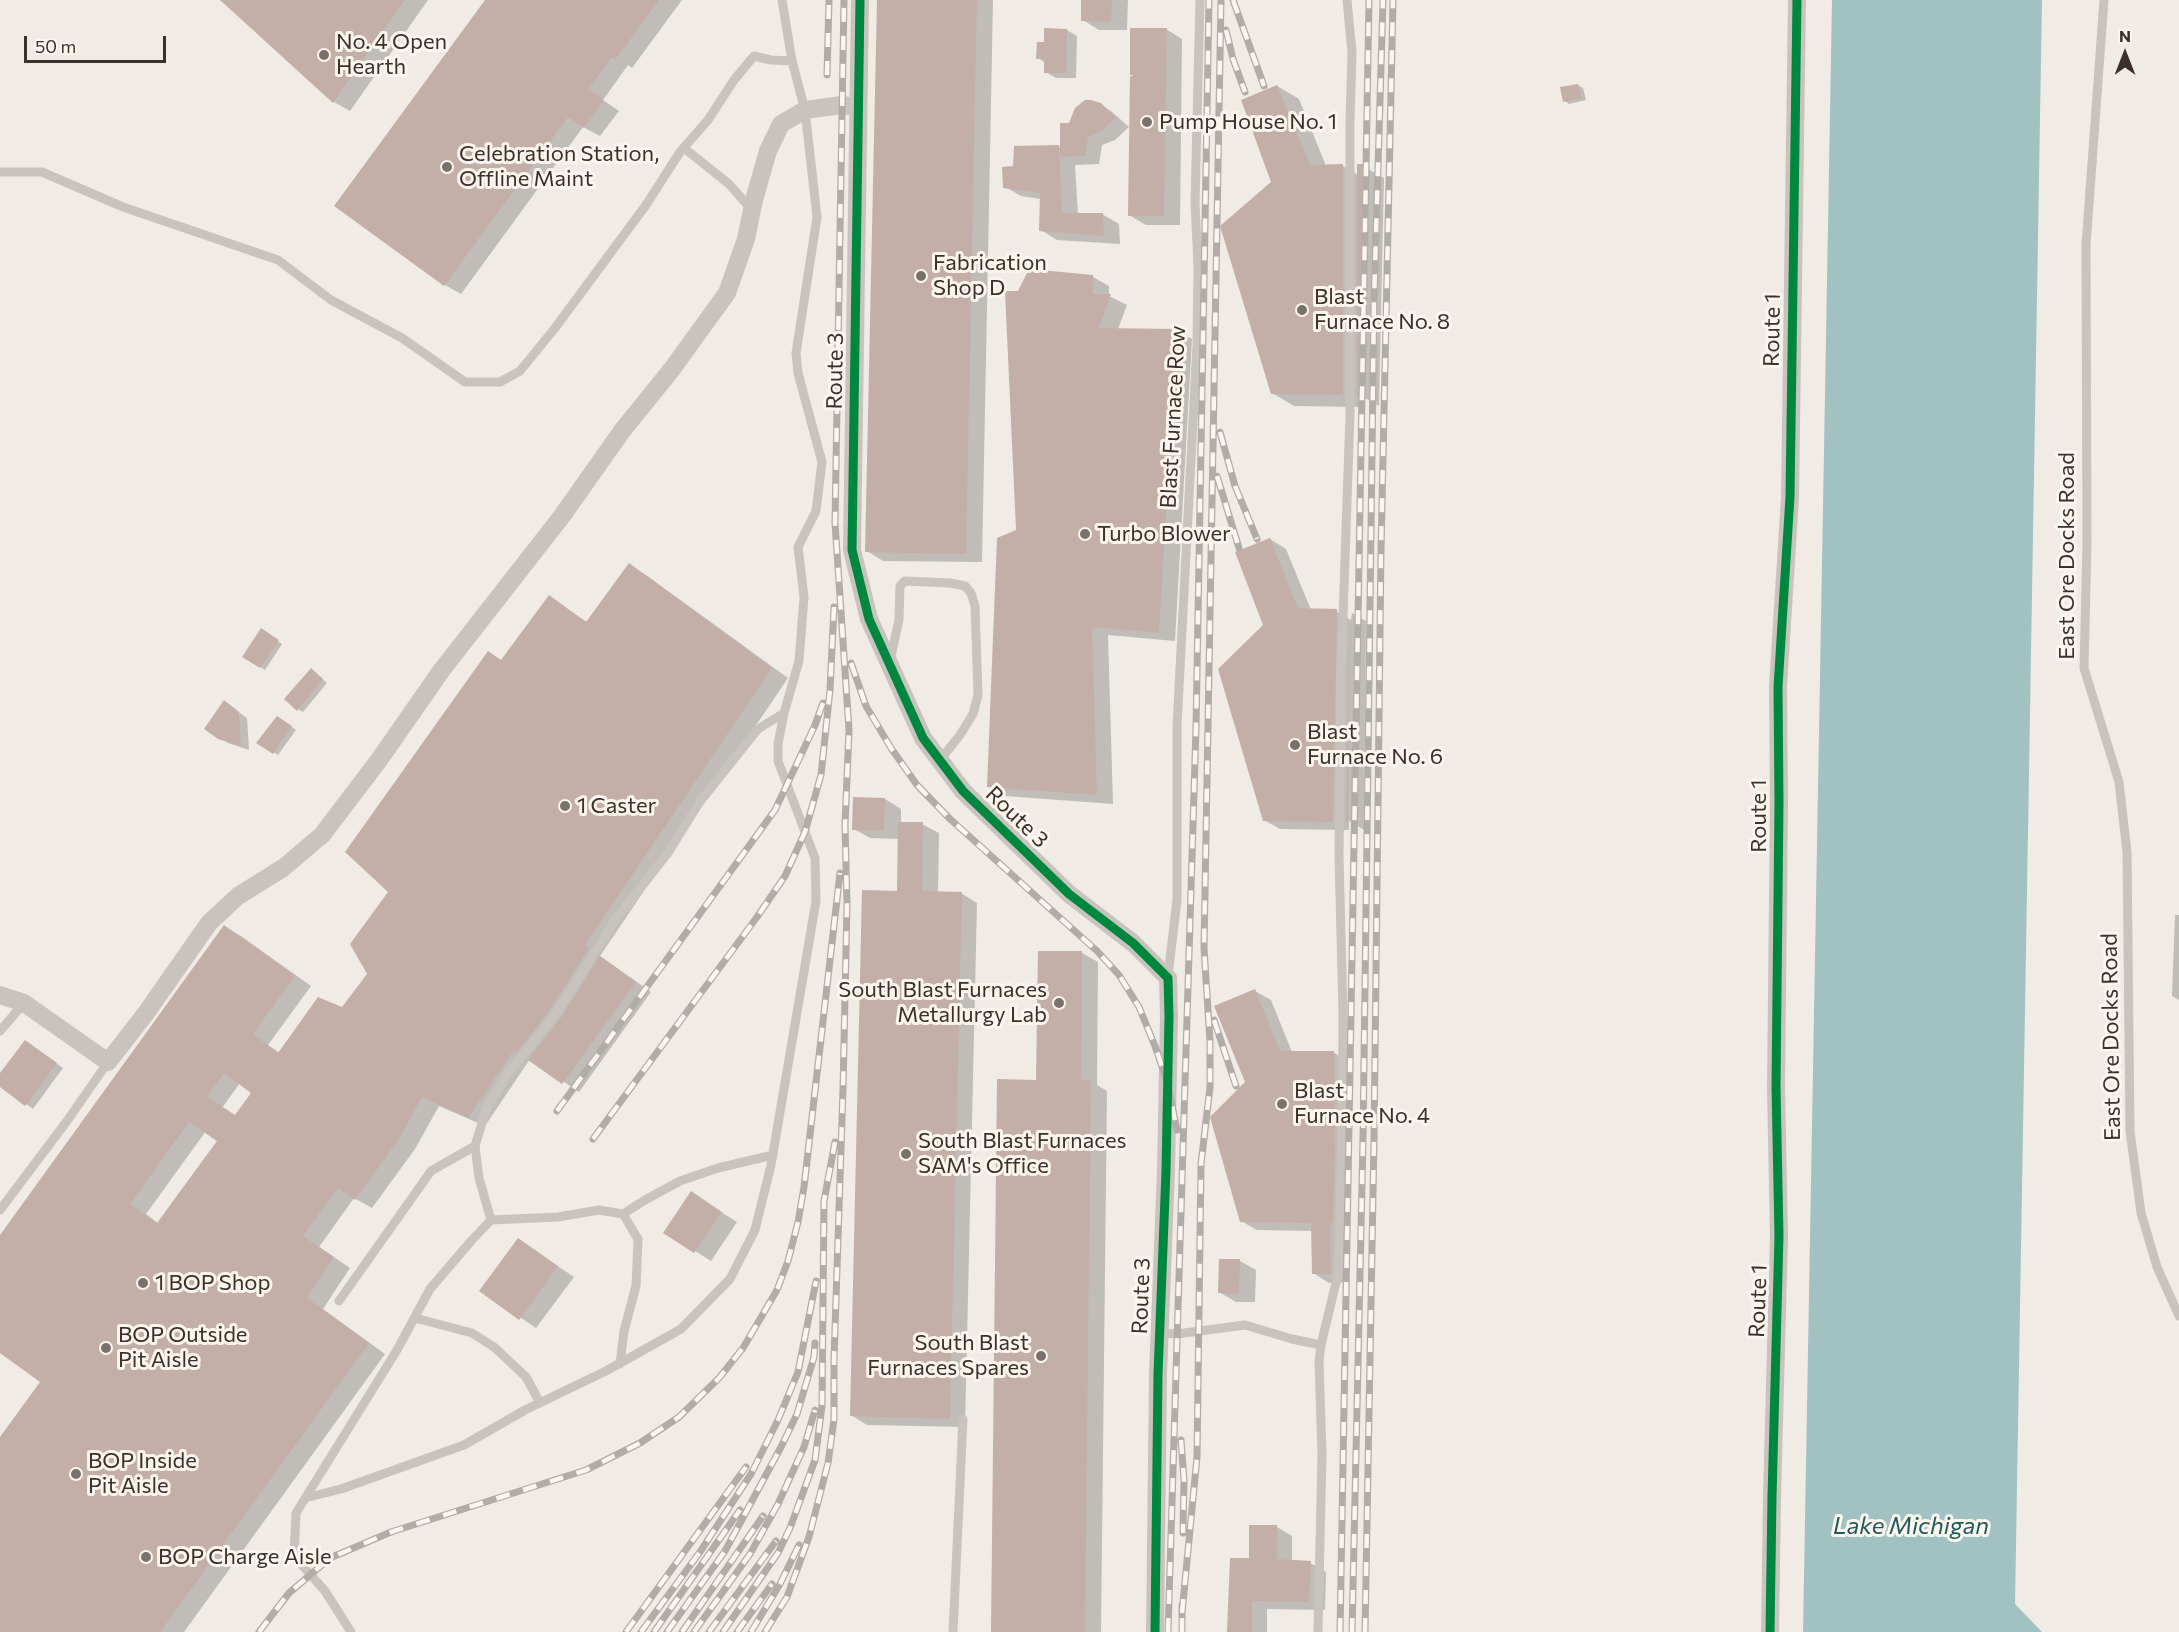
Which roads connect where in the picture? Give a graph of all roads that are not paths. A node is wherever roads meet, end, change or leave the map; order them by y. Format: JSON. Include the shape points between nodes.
{"nodes":[{"id":1,"x":782,"y":0,"type":"edge"},
{"id":2,"x":860,"y":0,"type":"edge"},
{"id":3,"x":1200,"y":0,"type":"edge"},
{"id":4,"x":1347,"y":0,"type":"edge"},
{"id":5,"x":1797,"y":0,"type":"edge"},
{"id":6,"x":2104,"y":0,"type":"edge"},
{"id":7,"x":792,"y":61,"type":"junction"},
{"id":8,"x":858,"y":107,"type":"junction"},
{"id":9,"x":805,"y":110,"type":"junction"},
{"id":10,"x":684,"y":148,"type":"junction"},
{"id":11,"x":0,"y":172,"type":"edge"},
{"id":12,"x":752,"y":210,"type":"junction"},
{"id":13,"x":889,"y":665,"type":"junction"},
{"id":14,"x":784,"y":713,"type":"junction"},
{"id":15,"x":939,"y":760,"type":"junction"},
{"id":16,"x":1167,"y":978,"type":"junction"},
{"id":17,"x":0,"y":995,"type":"edge"},
{"id":18,"x":24,"y":1003,"type":"junction"},
{"id":19,"x":0,"y":1031,"type":"edge"},
{"id":20,"x":108,"y":1062,"type":"junction"},
{"id":21,"x":475,"y":1146,"type":"junction"},
{"id":22,"x":773,"y":1155,"type":"junction"},
{"id":23,"x":0,"y":1210,"type":"edge"},
{"id":24,"x":623,"y":1214,"type":"junction"},
{"id":25,"x":491,"y":1220,"type":"junction"},
{"id":26,"x":339,"y":1301,"type":"dead end"},
{"id":27,"x":2179,"y":1316,"type":"edge"},
{"id":28,"x":415,"y":1318,"type":"junction"},
{"id":29,"x":1159,"y":1333,"type":"junction"},
{"id":30,"x":1321,"y":1346,"type":"junction"},
{"id":31,"x":620,"y":1364,"type":"junction"},
{"id":32,"x":540,"y":1403,"type":"junction"},
{"id":33,"x":963,"y":1419,"type":"dead end"},
{"id":34,"x":305,"y":1498,"type":"junction"},
{"id":35,"x":351,"y":1632,"type":"edge"},
{"id":36,"x":953,"y":1632,"type":"edge"},
{"id":37,"x":1155,"y":1632,"type":"edge"},
{"id":38,"x":1318,"y":1632,"type":"edge"},
{"id":39,"x":1770,"y":1632,"type":"edge"}],
"edges":[{"from":1,"to":7,"type":"lane"},
{"from":2,"to":8,"type":"street","name":"Route 3"},
{"from":3,"to":16,"type":"lane","name":"Blast Furnace Row","via":[[1195,203],[1197,345],[1177,726],[1177,900]]},
{"from":4,"to":30,"type":"lane","via":[[1352,52],[1350,415],[1339,857],[1342,1154],[1338,1274]]},
{"from":5,"to":39,"type":"street","name":"Route 1","via":[[1790,497],[1778,687],[1779,1236]]},
{"from":6,"to":27,"type":"lane","name":"East Ore Docks Road","via":[[2086,245],[2084,668],[2119,782],[2127,852],[2130,1131],[2141,1213],[2157,1267]]},
{"from":7,"to":9,"type":"lane"},
{"from":7,"to":10,"type":"lane","via":[[754,56]]},
{"from":8,"to":9,"type":"street"},
{"from":8,"to":13,"type":"street","name":"Route 3","via":[[852,550],[869,619]]},
{"from":9,"to":12,"type":"street","via":[[781,124],[768,151]]},
{"from":9,"to":14,"type":"lane","via":[[817,217],[796,353],[822,462],[816,511],[798,547],[804,597],[799,661]]},
{"from":10,"to":11,"type":"lane","via":[[555,328],[520,371],[500,382],[465,382],[402,338],[331,300],[278,260],[123,207],[42,172]]},
{"from":10,"to":12,"type":"lane","via":[[729,184]]},
{"from":12,"to":20,"type":"street","via":[[727,293],[441,671],[358,788],[322,835],[283,868],[238,896],[209,923]]},
{"from":13,"to":15,"type":"street","name":"Route 3","via":[[923,738]]},
{"from":13,"to":15,"type":"lane","via":[[899,620],[900,586],[905,581],[965,586],[975,606],[978,695],[973,714]]},
{"from":14,"to":21,"type":"lane","via":[[758,729],[616,919],[557,1012],[487,1107]]},
{"from":14,"to":22,"type":"lane","via":[[778,761],[815,858],[816,901]]},
{"from":15,"to":16,"type":"street","name":"Route 3","via":[[963,791],[1069,894],[1133,943]]},
{"from":16,"to":29,"type":"street","name":"Route 3","via":[[1166,1171]]},
{"from":17,"to":18,"type":"street"},
{"from":18,"to":19,"type":"lane"},
{"from":18,"to":20,"type":"street"},
{"from":20,"to":23,"type":"lane"},
{"from":21,"to":25,"type":"lane"},
{"from":21,"to":26,"type":"lane","via":[[431,1171]]},
{"from":22,"to":24,"type":"lane","via":[[680,1181]]},
{"from":22,"to":31,"type":"lane","via":[[755,1230],[730,1279],[681,1329]]},
{"from":24,"to":25,"type":"lane","via":[[599,1210],[558,1217]]},
{"from":24,"to":31,"type":"lane","via":[[638,1239],[636,1286]]},
{"from":25,"to":28,"type":"lane","via":[[430,1289]]},
{"from":28,"to":32,"type":"lane","via":[[472,1334],[494,1347],[526,1377]]},
{"from":28,"to":34,"type":"lane"},
{"from":29,"to":30,"type":"lane","via":[[1245,1324]]},
{"from":29,"to":37,"type":"street","name":"Route 3"},
{"from":30,"to":38,"type":"lane"},
{"from":31,"to":32,"type":"lane"},
{"from":32,"to":34,"type":"lane","via":[[464,1444]]},
{"from":33,"to":36,"type":"lane"},
{"from":34,"to":35,"type":"lane","via":[[296,1513],[294,1556],[325,1591]]}]}
